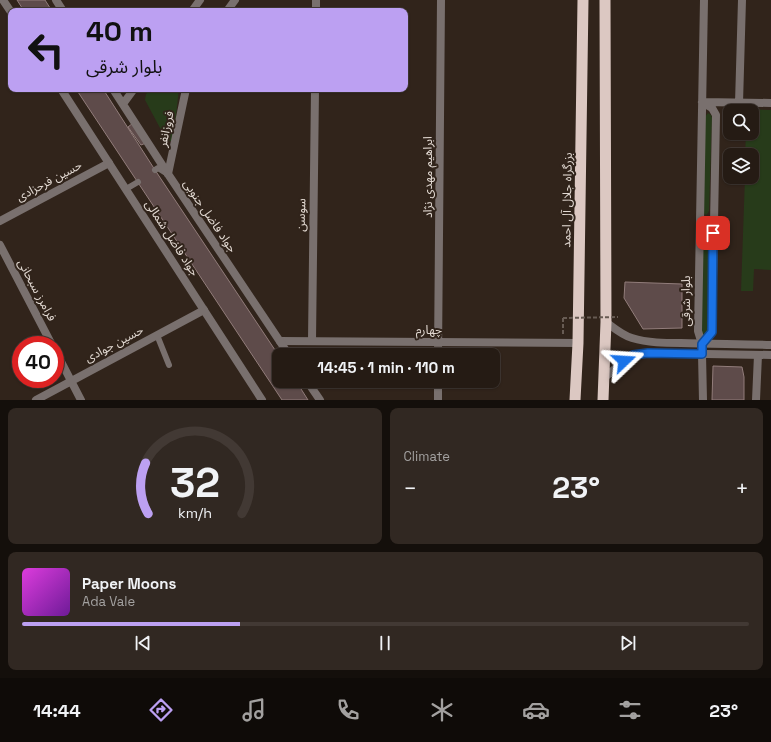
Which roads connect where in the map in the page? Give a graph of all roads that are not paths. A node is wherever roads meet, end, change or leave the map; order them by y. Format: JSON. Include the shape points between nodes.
{"nodes":[{"id":1,"x":441,"y":0,"type":"edge"},
{"id":2,"x":583,"y":0,"type":"edge"},
{"id":3,"x":605,"y":0,"type":"edge"},
{"id":4,"x":704,"y":0,"type":"edge"},
{"id":5,"x":742,"y":0,"type":"edge"},
{"id":6,"x":63,"y":92,"type":"edge"},
{"id":7,"x":115,"y":92,"type":"edge"},
{"id":8,"x":132,"y":92,"type":"edge"},
{"id":9,"x":185,"y":92,"type":"edge"},
{"id":10,"x":315,"y":92,"type":"edge"},
{"id":11,"x":702,"y":102,"type":"junction"},
{"id":12,"x":739,"y":103,"type":"junction"},
{"id":13,"x":771,"y":103,"type":"edge"},
{"id":14,"x":123,"y":104,"type":"junction"},
{"id":15,"x":109,"y":163,"type":"junction"},
{"id":16,"x":155,"y":170,"type":"dead end"},
{"id":17,"x":168,"y":174,"type":"junction"},
{"id":18,"x":138,"y":182,"type":"dead end"},
{"id":19,"x":126,"y":189,"type":"junction"},
{"id":20,"x":0,"y":221,"type":"edge"},
{"id":21,"x":0,"y":245,"type":"edge"},
{"id":22,"x":204,"y":310,"type":"junction"},
{"id":23,"x":606,"y":322,"type":"junction"},
{"id":24,"x":157,"y":335,"type":"junction"},
{"id":25,"x":47,"y":336,"type":"edge"},
{"id":26,"x":280,"y":341,"type":"junction"},
{"id":27,"x":312,"y":341,"type":"junction"},
{"id":28,"x":438,"y":342,"type":"junction"},
{"id":29,"x":578,"y":343,"type":"junction"},
{"id":30,"x":702,"y":344,"type":"junction"},
{"id":31,"x":771,"y":345,"type":"edge"},
{"id":32,"x":284,"y":348,"type":"edge"},
{"id":33,"x":438,"y":348,"type":"edge"},
{"id":34,"x":702,"y":354,"type":"junction"},
{"id":35,"x":758,"y":355,"type":"junction"},
{"id":36,"x":771,"y":355,"type":"edge"},
{"id":37,"x":169,"y":365,"type":"dead end"},
{"id":38,"x":64,"y":367,"type":"edge"},
{"id":39,"x":604,"y":378,"type":"junction"},
{"id":40,"x":71,"y":381,"type":"junction"},
{"id":41,"x":312,"y":388,"type":"edge"},
{"id":42,"x":438,"y":388,"type":"edge"},
{"id":43,"x":36,"y":400,"type":"edge"},
{"id":44,"x":81,"y":400,"type":"edge"},
{"id":45,"x":262,"y":400,"type":"edge"},
{"id":46,"x":320,"y":400,"type":"edge"},
{"id":47,"x":438,"y":400,"type":"edge"},
{"id":48,"x":574,"y":400,"type":"edge"},
{"id":49,"x":603,"y":400,"type":"edge"},
{"id":50,"x":703,"y":400,"type":"edge"},
{"id":51,"x":756,"y":400,"type":"edge"}],
"edges":[{"from":1,"to":28,"type":"street","name":"ابراهیم مهدی نژاد"},
{"from":2,"to":29,"type":"highway","name":"بزرگراه جلال آل احمد"},
{"from":3,"to":23,"type":"highway"},
{"from":4,"to":11,"type":"street","name":"بلوار شرقی"},
{"from":5,"to":12,"type":"street"},
{"from":6,"to":15,"type":"street","name":"جواد فاضل شمالی"},
{"from":7,"to":14,"type":"street","name":"جواد فاضل جنوبی"},
{"from":8,"to":14,"type":"street"},
{"from":9,"to":17,"type":"street","name":"فروزانفر"},
{"from":10,"to":27,"type":"street","name":"سوسن"},
{"from":11,"to":12,"type":"street"},
{"from":11,"to":30,"type":"street","name":"بلوار شرقی","via":[[698,331]]},
{"from":11,"to":30,"type":"street","name":"بلوار شرقی","via":[[712,108],[716,115],[712,332]]},
{"from":12,"to":13,"type":"street"},
{"from":14,"to":17,"type":"street","name":"جواد فاضل جنوبی"},
{"from":15,"to":19,"type":"street","name":"جواد فاضل شمالی"},
{"from":15,"to":20,"type":"street","name":"حسین فرحزادی"},
{"from":16,"to":17,"type":"lane","via":[[158,168]]},
{"from":17,"to":26,"type":"street","name":"جواد فاضل جنوبی"},
{"from":18,"to":19,"type":"lane"},
{"from":19,"to":22,"type":"street","name":"جواد فاضل شمالی"},
{"from":21,"to":25,"type":"street","name":"فرامرز سبحانی"},
{"from":22,"to":24,"type":"street","name":"حسین جوادی"},
{"from":22,"to":45,"type":"street","name":"جواد فاضل شمالی"},
{"from":23,"to":30,"type":"street","via":[[631,338],[661,343]]},
{"from":23,"to":39,"type":"highway"},
{"from":24,"to":37,"type":"lane"},
{"from":24,"to":40,"type":"street","name":"حسین جوادی"},
{"from":26,"to":27,"type":"street","name":"چهارم"},
{"from":26,"to":32,"type":"street","name":"جواد فاضل جنوبی"},
{"from":27,"to":28,"type":"street","name":"چهارم"},
{"from":28,"to":29,"type":"street","name":"چهارم"},
{"from":28,"to":33,"type":"street","name":"ابراهیم مهدی نژاد"},
{"from":29,"to":48,"type":"highway","name":"بزرگراه جلال آل احمد"},
{"from":30,"to":31,"type":"street"},
{"from":30,"to":34,"type":"main road"},
{"from":34,"to":35,"type":"street"},
{"from":34,"to":39,"type":"street","via":[[633,355]]},
{"from":34,"to":50,"type":"street"},
{"from":35,"to":36,"type":"street"},
{"from":35,"to":51,"type":"street"},
{"from":38,"to":40,"type":"street"},
{"from":39,"to":49,"type":"highway"},
{"from":40,"to":43,"type":"street","name":"حسین جوادی"},
{"from":40,"to":44,"type":"street"},
{"from":41,"to":46,"type":"street"},
{"from":42,"to":47,"type":"street"}]}
